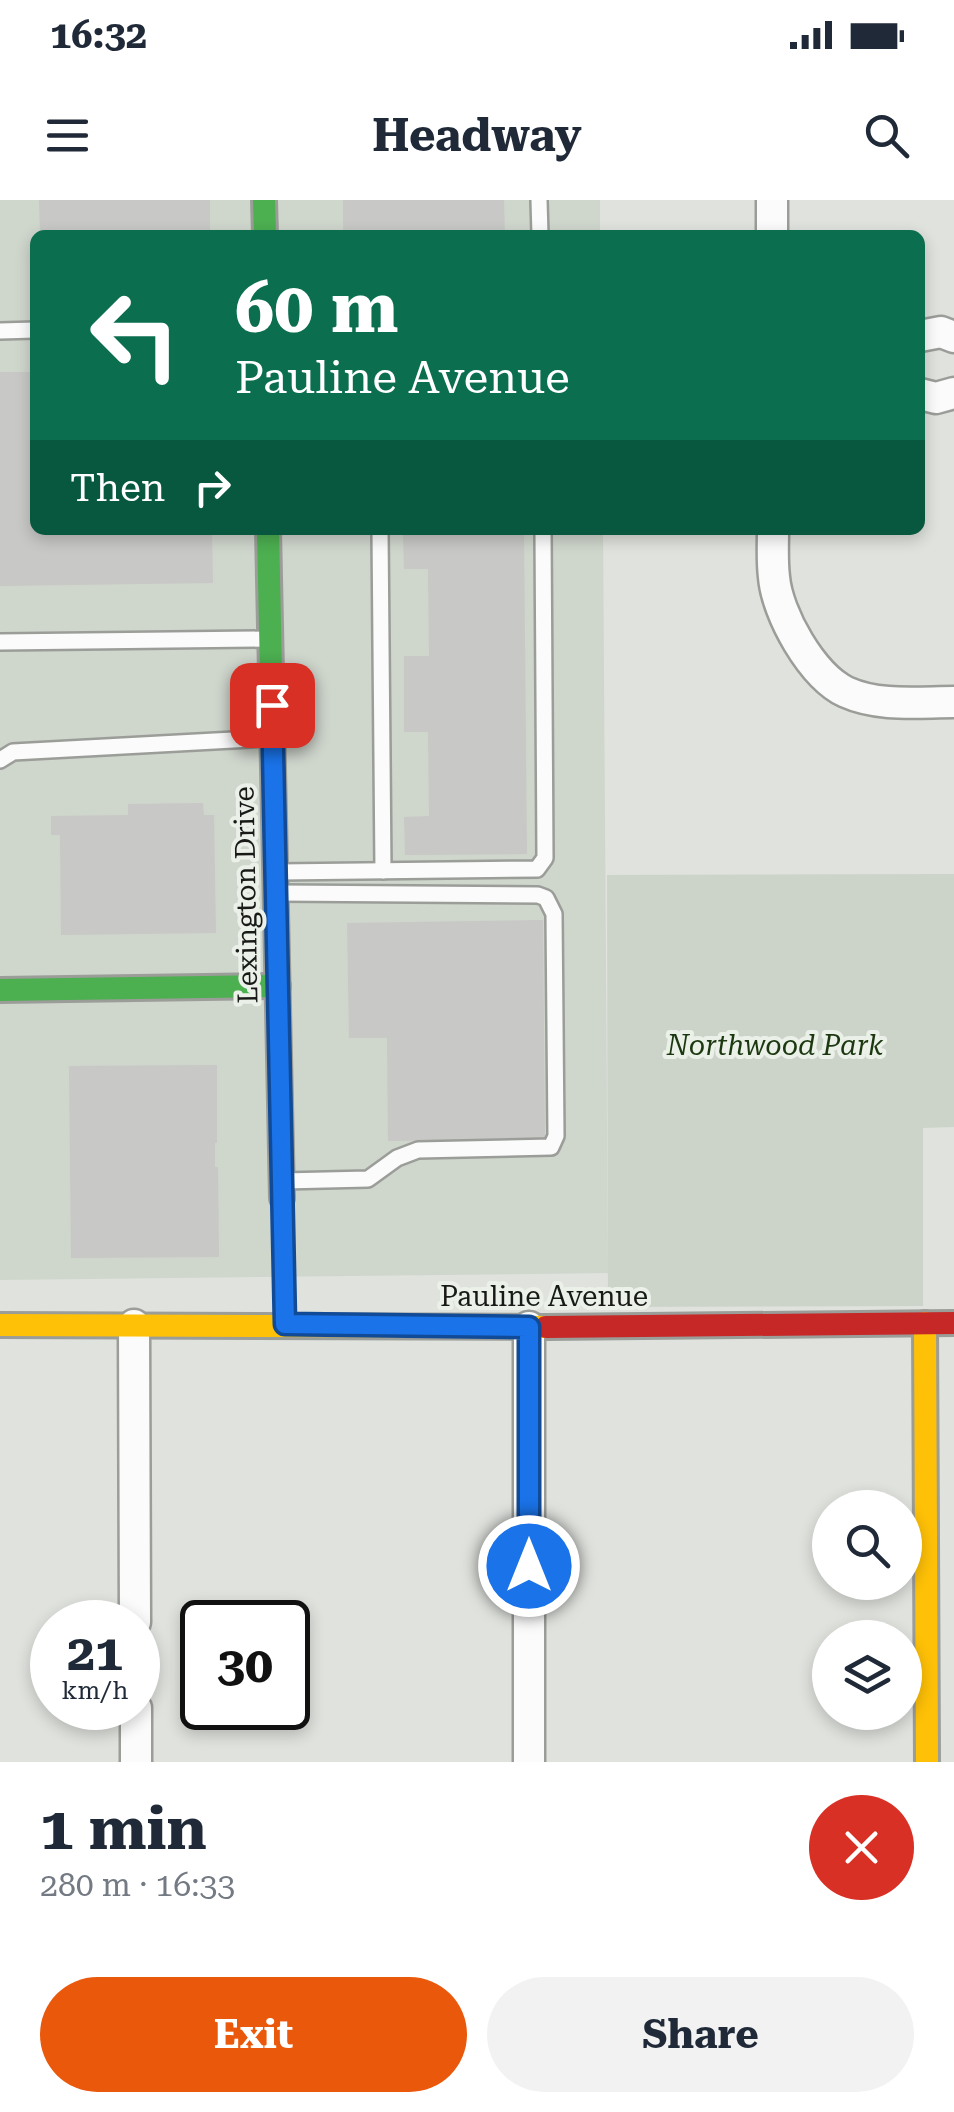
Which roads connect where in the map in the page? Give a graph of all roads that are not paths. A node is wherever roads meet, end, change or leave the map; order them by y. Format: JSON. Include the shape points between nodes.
{"nodes":[{"id":1,"x":264,"y":200,"type":"edge"},
{"id":2,"x":539,"y":200,"type":"edge"},
{"id":3,"x":772,"y":200,"type":"edge"},
{"id":4,"x":264,"y":230,"type":"edge"},
{"id":5,"x":540,"y":230,"type":"edge"},
{"id":6,"x":772,"y":230,"type":"edge"},
{"id":7,"x":30,"y":330,"type":"edge"},
{"id":8,"x":0,"y":331,"type":"edge"},
{"id":9,"x":925,"y":335,"type":"edge"},
{"id":10,"x":954,"y":338,"type":"edge"},
{"id":11,"x":954,"y":393,"type":"edge"},
{"id":12,"x":925,"y":395,"type":"edge"},
{"id":13,"x":268,"y":535,"type":"edge"},
{"id":14,"x":380,"y":535,"type":"edge"},
{"id":15,"x":543,"y":535,"type":"edge"},
{"id":16,"x":773,"y":535,"type":"edge"},
{"id":17,"x":270,"y":638,"type":"junction"},
{"id":18,"x":0,"y":642,"type":"edge"},
{"id":19,"x":954,"y":702,"type":"edge"},
{"id":20,"x":272,"y":738,"type":"junction"},
{"id":21,"x":0,"y":760,"type":"edge"},
{"id":22,"x":383,"y":871,"type":"junction"},
{"id":23,"x":276,"y":882,"type":"junction"},
{"id":24,"x":278,"y":986,"type":"junction"},
{"id":25,"x":0,"y":990,"type":"edge"},
{"id":26,"x":282,"y":1190,"type":"junction"},
{"id":27,"x":925,"y":1323,"type":"junction"},
{"id":28,"x":954,"y":1323,"type":"edge"},
{"id":29,"x":285,"y":1324,"type":"junction"},
{"id":30,"x":0,"y":1325,"type":"edge"},
{"id":31,"x":134,"y":1325,"type":"junction"},
{"id":32,"x":529,"y":1327,"type":"junction"},
{"id":33,"x":135,"y":1600,"type":"edge"},
{"id":34,"x":136,"y":1730,"type":"edge"},
{"id":35,"x":136,"y":1762,"type":"edge"},
{"id":36,"x":529,"y":1762,"type":"edge"},
{"id":37,"x":927,"y":1762,"type":"edge"}],
"edges":[{"from":1,"to":4,"type":"street"},
{"from":2,"to":5,"type":"lane"},
{"from":3,"to":6,"type":"street"},
{"from":7,"to":8,"type":"lane"},
{"from":9,"to":10,"type":"street"},
{"from":11,"to":12,"type":"street"},
{"from":13,"to":17,"type":"street","name":"Lexington Drive"},
{"from":14,"to":22,"type":"lane"},
{"from":15,"to":22,"type":"lane","via":[[545,858],[525,871]]},
{"from":16,"to":19,"type":"street","via":[[774,580],[811,663],[844,692],[885,702]]},
{"from":17,"to":18,"type":"lane"},
{"from":17,"to":20,"type":"street","name":"Lexington Drive"},
{"from":20,"to":21,"type":"lane","via":[[14,752]]},
{"from":20,"to":23,"type":"street","name":"Lexington Drive"},
{"from":22,"to":23,"type":"lane"},
{"from":23,"to":24,"type":"street","name":"Lexington Drive"},
{"from":23,"to":26,"type":"lane","via":[[538,895],[554,914],[552,1147],[418,1150],[368,1179]]},
{"from":24,"to":25,"type":"street"},
{"from":24,"to":26,"type":"street","name":"Lexington Drive"},
{"from":26,"to":29,"type":"lane"},
{"from":27,"to":28,"type":"street","name":"Pauline Avenue"},
{"from":27,"to":32,"type":"street","name":"Pauline Avenue"},
{"from":27,"to":37,"type":"street"},
{"from":29,"to":31,"type":"street","name":"Pauline Avenue"},
{"from":29,"to":32,"type":"street","name":"Pauline Avenue"},
{"from":30,"to":31,"type":"street","name":"Pauline Avenue"},
{"from":31,"to":33,"type":"street"},
{"from":32,"to":36,"type":"street"},
{"from":34,"to":35,"type":"street"}]}
